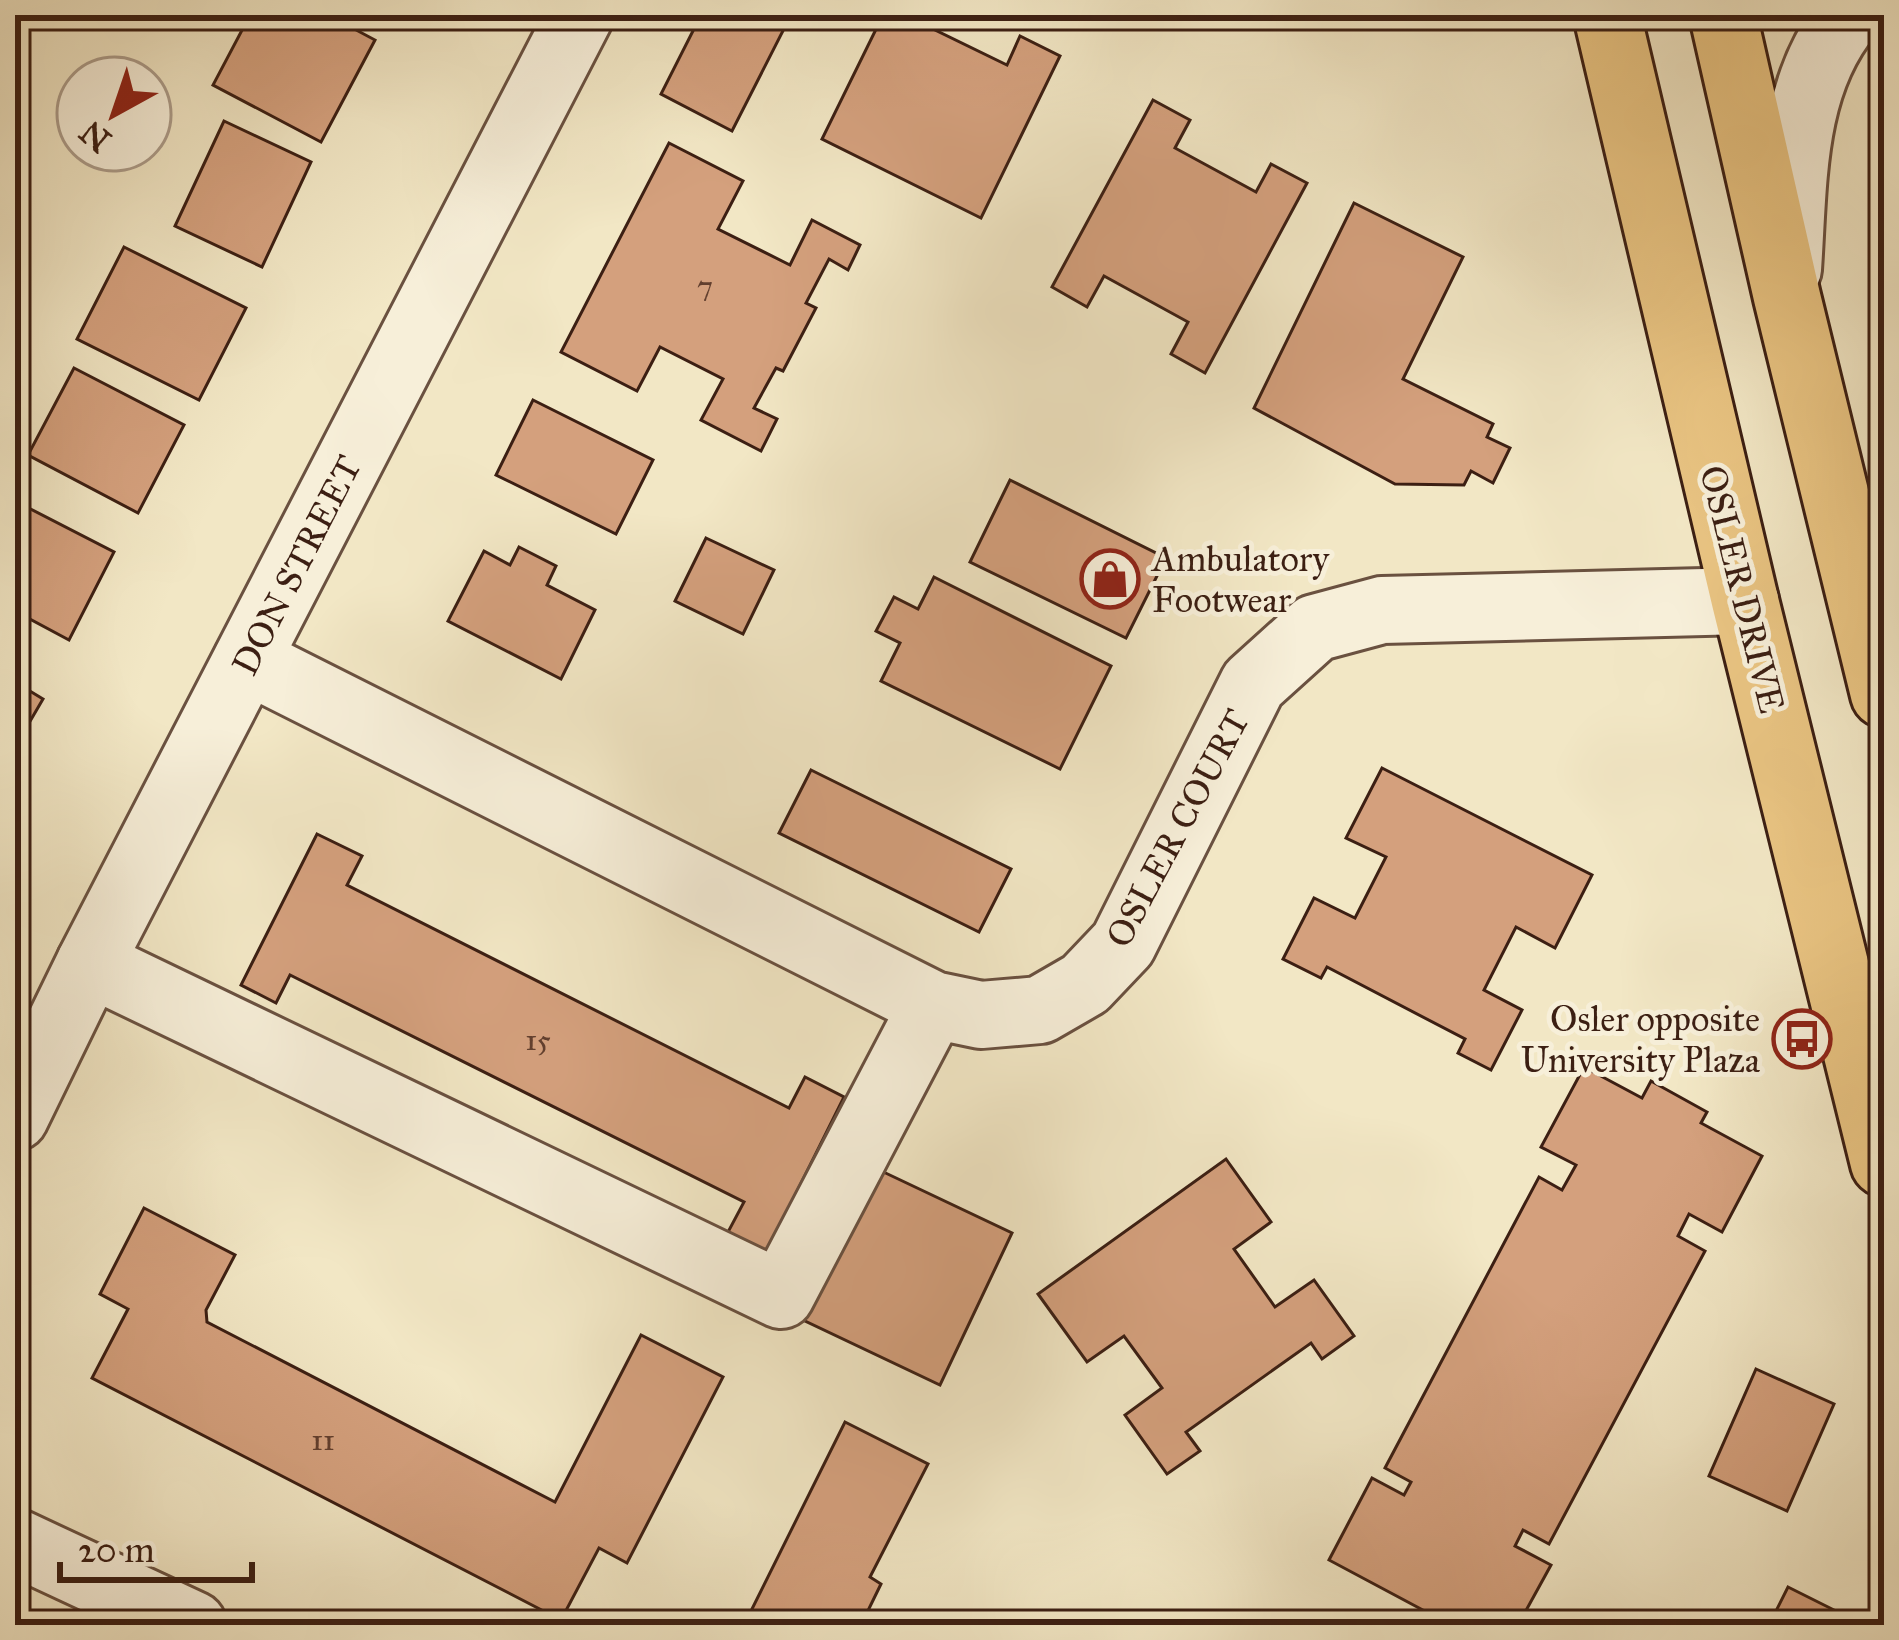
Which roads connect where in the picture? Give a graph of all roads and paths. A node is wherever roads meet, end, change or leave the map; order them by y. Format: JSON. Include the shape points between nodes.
{"nodes":[{"id":1,"x":580,"y":15,"type":"edge"},
{"id":2,"x":1607,"y":15,"type":"edge"},
{"id":3,"x":1723,"y":15,"type":"edge"},
{"id":4,"x":1849,"y":15,"type":"edge"},
{"id":5,"x":1787,"y":297,"type":"junction"},
{"id":6,"x":1745,"y":601,"type":"junction"},
{"id":7,"x":247,"y":660,"type":"junction"},
{"id":8,"x":1884,"y":694,"type":"edge"},
{"id":9,"x":90,"y":964,"type":"junction"},
{"id":10,"x":933,"y":1005,"type":"junction"},
{"id":11,"x":15,"y":1117,"type":"edge"},
{"id":12,"x":1882,"y":1142,"type":"edge"},
{"id":13,"x":15,"y":1542,"type":"edge"},
{"id":14,"x":193,"y":1625,"type":"edge"}],
"edges":[{"from":1,"to":7,"type":"street","name":"DON STREET"},
{"from":2,"to":6,"type":"main road","name":"OSLER DRIVE"},
{"from":3,"to":5,"type":"main road"},
{"from":4,"to":5,"type":"street","via":[[1818,62],[1796,137]]},
{"from":5,"to":8,"type":"main road"},
{"from":6,"to":10,"type":"street","name":"OSLER COURT","via":[[1382,610],[1315,628],[1252,684],[1123,944],[1084,984],[1040,1010],[981,1015]]},
{"from":6,"to":12,"type":"main road","name":"OSLER DRIVE"},
{"from":7,"to":9,"type":"street","name":"DON STREET"},
{"from":7,"to":10,"type":"street","name":"OSLER COURT"},
{"from":9,"to":10,"type":"street","via":[[781,1295]]},
{"from":9,"to":11,"type":"street","name":"DON STREET"},
{"from":13,"to":14,"type":"street"}]}
